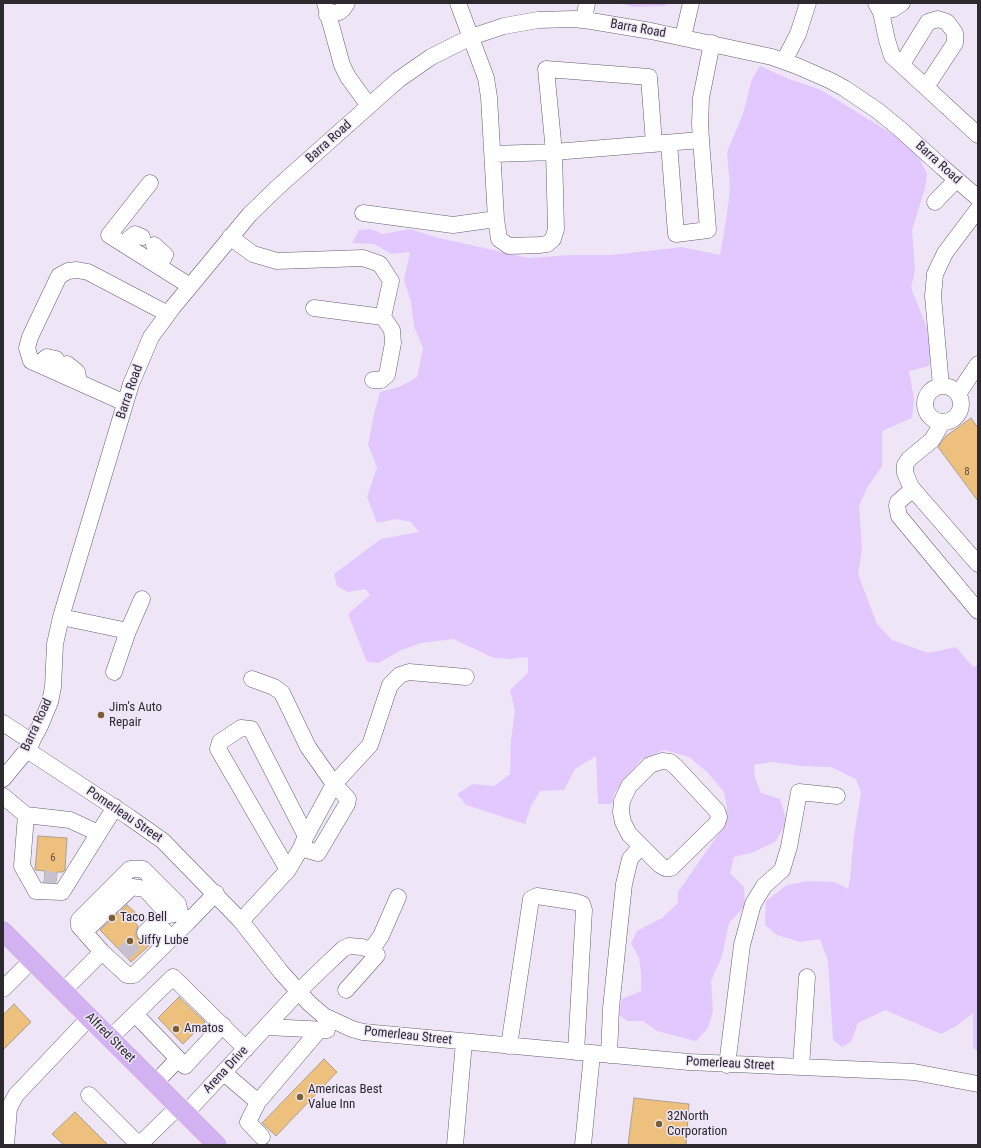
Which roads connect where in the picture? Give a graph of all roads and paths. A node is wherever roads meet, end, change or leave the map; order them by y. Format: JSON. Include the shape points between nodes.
{"nodes":[{"id":1,"x":347,"y":3,"type":"edge"},
{"id":2,"x":458,"y":3,"type":"edge"},
{"id":3,"x":587,"y":3,"type":"edge"},
{"id":4,"x":691,"y":3,"type":"edge"},
{"id":5,"x":808,"y":3,"type":"edge"},
{"id":6,"x":902,"y":3,"type":"edge"},
{"id":7,"x":879,"y":8,"type":"edge"},
{"id":8,"x":326,"y":9,"type":"edge"},
{"id":9,"x":584,"y":20,"type":"junction"},
{"id":10,"x":471,"y":37,"type":"junction"},
{"id":11,"x":683,"y":37,"type":"junction"},
{"id":12,"x":712,"y":43,"type":"junction"},
{"id":13,"x":784,"y":61,"type":"junction"},
{"id":14,"x":902,"y":64,"type":"junction"},
{"id":15,"x":926,"y":87,"type":"junction"},
{"id":16,"x":369,"y":106,"type":"junction"},
{"id":17,"x":978,"y":135,"type":"edge"},
{"id":18,"x":701,"y":140,"type":"junction"},
{"id":19,"x":662,"y":143,"type":"junction"},
{"id":20,"x":554,"y":152,"type":"junction"},
{"id":21,"x":492,"y":154,"type":"junction"},
{"id":22,"x":956,"y":180,"type":"junction"},
{"id":23,"x":150,"y":183,"type":"dead end"},
{"id":24,"x":978,"y":198,"type":"edge"},
{"id":25,"x":936,"y":202,"type":"dead end"},
{"id":26,"x":978,"y":209,"type":"edge"},
{"id":27,"x":363,"y":213,"type":"dead end"},
{"id":28,"x":496,"y":219,"type":"junction"},
{"id":29,"x":230,"y":237,"type":"junction"},
{"id":30,"x":123,"y":244,"type":"junction"},
{"id":31,"x":159,"y":266,"type":"junction"},
{"id":32,"x":190,"y":286,"type":"junction"},
{"id":33,"x":314,"y":308,"type":"dead end"},
{"id":34,"x":168,"y":314,"type":"junction"},
{"id":35,"x":382,"y":317,"type":"junction"},
{"id":36,"x":38,"y":364,"type":"junction"},
{"id":37,"x":978,"y":364,"type":"edge"},
{"id":38,"x":373,"y":380,"type":"dead end"},
{"id":39,"x":79,"y":382,"type":"junction"},
{"id":40,"x":941,"y":386,"type":"junction"},
{"id":41,"x":958,"y":394,"type":"junction"},
{"id":42,"x":125,"y":403,"type":"junction"},
{"id":43,"x":942,"y":422,"type":"junction"},
{"id":44,"x":913,"y":490,"type":"junction"},
{"id":45,"x":978,"y":564,"type":"edge"},
{"id":46,"x":142,"y":599,"type":"dead end"},
{"id":47,"x":978,"y":611,"type":"edge"},
{"id":48,"x":61,"y":617,"type":"junction"},
{"id":49,"x":128,"y":631,"type":"junction"},
{"id":50,"x":114,"y":672,"type":"dead end"},
{"id":51,"x":466,"y":677,"type":"dead end"},
{"id":52,"x":252,"y":679,"type":"dead end"},
{"id":53,"x":3,"y":722,"type":"edge"},
{"id":54,"x":30,"y":746,"type":"junction"},
{"id":55,"x":3,"y":779,"type":"edge"},
{"id":56,"x":334,"y":784,"type":"junction"},
{"id":57,"x":3,"y":796,"type":"edge"},
{"id":58,"x":836,"y":796,"type":"dead end"},
{"id":59,"x":115,"y":807,"type":"junction"},
{"id":60,"x":26,"y":814,"type":"junction"},
{"id":61,"x":98,"y":833,"type":"junction"},
{"id":62,"x":304,"y":842,"type":"junction"},
{"id":63,"x":641,"y":846,"type":"junction"},
{"id":64,"x":288,"y":870,"type":"junction"},
{"id":65,"x":28,"y":877,"type":"junction"},
{"id":66,"x":56,"y":881,"type":"junction"},
{"id":67,"x":216,"y":893,"type":"junction"},
{"id":68,"x":398,"y":897,"type":"dead end"},
{"id":69,"x":184,"y":917,"type":"junction"},
{"id":70,"x":241,"y":921,"type":"junction"},
{"id":71,"x":3,"y":931,"type":"edge"},
{"id":72,"x":145,"y":933,"type":"tunnel mouth"},
{"id":73,"x":171,"y":938,"type":"junction"},
{"id":74,"x":371,"y":950,"type":"junction"},
{"id":75,"x":102,"y":952,"type":"junction"},
{"id":76,"x":32,"y":960,"type":"junction"},
{"id":77,"x":807,"y":977,"type":"dead end"},
{"id":78,"x":3,"y":989,"type":"edge"},
{"id":79,"x":346,"y":990,"type":"dead end"},
{"id":80,"x":62,"y":991,"type":"junction"},
{"id":81,"x":298,"y":992,"type":"junction"},
{"id":82,"x":135,"y":1014,"type":"junction"},
{"id":83,"x":89,"y":1018,"type":"junction"},
{"id":84,"x":223,"y":1026,"type":"junction"},
{"id":85,"x":267,"y":1027,"type":"junction"},
{"id":86,"x":320,"y":1029,"type":"junction"},
{"id":87,"x":363,"y":1032,"type":"junction"},
{"id":88,"x":110,"y":1038,"type":"junction"},
{"id":89,"x":464,"y":1042,"type":"junction"},
{"id":90,"x":509,"y":1046,"type":"junction"},
{"id":91,"x":246,"y":1049,"type":"junction"},
{"id":92,"x":584,"y":1053,"type":"junction"},
{"id":93,"x":609,"y":1055,"type":"junction"},
{"id":94,"x":178,"y":1059,"type":"junction"},
{"id":95,"x":727,"y":1064,"type":"junction"},
{"id":96,"x":801,"y":1067,"type":"junction"},
{"id":97,"x":224,"y":1072,"type":"junction"},
{"id":98,"x":155,"y":1083,"type":"junction"},
{"id":99,"x":978,"y":1084,"type":"edge"},
{"id":100,"x":89,"y":1095,"type":"dead end"},
{"id":101,"x":258,"y":1102,"type":"junction"},
{"id":102,"x":182,"y":1110,"type":"junction"},
{"id":103,"x":262,"y":1137,"type":"dead end"},
{"id":104,"x":6,"y":1145,"type":"edge"},
{"id":105,"x":139,"y":1145,"type":"edge"},
{"id":106,"x":217,"y":1145,"type":"edge"},
{"id":107,"x":455,"y":1145,"type":"edge"},
{"id":108,"x":583,"y":1145,"type":"edge"}],
"edges":[{"from":1,"to":8,"type":"street","via":[[339,12]]},
{"from":2,"to":10,"type":"street"},
{"from":3,"to":9,"type":"street"},
{"from":4,"to":11,"type":"street"},
{"from":5,"to":13,"type":"street","via":[[798,34]]},
{"from":6,"to":7,"type":"street","via":[[893,9]]},
{"from":7,"to":14,"type":"street","via":[[892,56]]},
{"from":8,"to":16,"type":"street","via":[[345,72]]},
{"from":9,"to":10,"type":"street","name":"Barra Road","via":[[538,20],[516,23]]},
{"from":9,"to":11,"type":"street","name":"Barra Road"},
{"from":10,"to":16,"type":"street","name":"Barra Road","via":[[420,63]]},
{"from":10,"to":21,"type":"street","via":[[486,78]]},
{"from":11,"to":12,"type":"street","name":"Barra Road"},
{"from":12,"to":13,"type":"street","name":"Barra Road"},
{"from":12,"to":18,"type":"street","via":[[701,98]]},
{"from":13,"to":22,"type":"street","name":"Barra Road","via":[[829,80],[878,111]]},
{"from":14,"to":15,"type":"street"},
{"from":14,"to":15,"type":"street","via":[[928,22],[938,19],[947,22],[955,33],[955,43]]},
{"from":15,"to":17,"type":"street"},
{"from":16,"to":29,"type":"street","name":"Barra Road","via":[[279,186]]},
{"from":18,"to":19,"type":"street"},
{"from":18,"to":19,"type":"street","via":[[708,230],[676,234]]},
{"from":19,"to":20,"type":"street"},
{"from":19,"to":20,"type":"street","via":[[649,78],[546,69]]},
{"from":20,"to":21,"type":"street"},
{"from":20,"to":28,"type":"street","via":[[556,229],[553,239],[547,244],[509,246],[499,239]]},
{"from":21,"to":28,"type":"street"},
{"from":22,"to":24,"type":"street","name":"Barra Road"},
{"from":22,"to":25,"type":"street"},
{"from":23,"to":30,"type":"street","via":[[109,235]]},
{"from":26,"to":40,"type":"street","via":[[945,253],[935,274],[933,296]]},
{"from":27,"to":28,"type":"street","via":[[453,225]]},
{"from":29,"to":32,"type":"street","name":"Barra Road"},
{"from":29,"to":35,"type":"street","via":[[252,254],[277,261],[363,258],[380,264],[391,281]]},
{"from":30,"to":31,"type":"street"},
{"from":30,"to":31,"type":"street","via":[[135,234],[148,241],[164,256]]},
{"from":31,"to":32,"type":"street"},
{"from":32,"to":34,"type":"street","name":"Barra Road"},
{"from":33,"to":35,"type":"street"},
{"from":34,"to":36,"type":"street","via":[[88,272],[68,270],[59,276],[30,337],[27,348],[31,361]]},
{"from":34,"to":42,"type":"street","name":"Barra Road","via":[[144,351]]},
{"from":35,"to":38,"type":"street","via":[[392,330],[393,342],[387,375],[381,380]]},
{"from":36,"to":39,"type":"street"},
{"from":36,"to":39,"type":"street","via":[[47,357],[62,361],[77,372]]},
{"from":37,"to":41,"type":"street"},
{"from":39,"to":42,"type":"street"},
{"from":40,"to":41,"type":"street","via":[[953,389]]},
{"from":40,"to":43,"type":"street","via":[[930,392],[926,404],[928,415]]},
{"from":41,"to":43,"type":"street","via":[[962,402],[959,414],[950,422]]},
{"from":42,"to":48,"type":"street","name":"Barra Road"},
{"from":43,"to":44,"type":"street","via":[[932,440],[905,465],[905,473]]},
{"from":44,"to":45,"type":"street"},
{"from":44,"to":47,"type":"street","via":[[898,502],[899,516]]},
{"from":46,"to":49,"type":"street"},
{"from":48,"to":49,"type":"street"},
{"from":48,"to":54,"type":"street","name":"Barra Road","via":[[51,696]]},
{"from":49,"to":50,"type":"street"},
{"from":51,"to":56,"type":"street","via":[[409,672],[400,675],[390,685],[370,745]]},
{"from":52,"to":56,"type":"street","via":[[274,687],[282,693],[308,747]]},
{"from":53,"to":54,"type":"street","name":"Pomerleau Street"},
{"from":54,"to":55,"type":"street","name":"Barra Road"},
{"from":54,"to":59,"type":"street","name":"Pomerleau Street"},
{"from":56,"to":62,"type":"street"},
{"from":56,"to":62,"type":"street","via":[[348,799],[347,804],[318,853]]},
{"from":57,"to":60,"type":"street"},
{"from":58,"to":95,"type":"street","via":[[799,792],[782,870],[764,886],[753,904],[742,946]]},
{"from":59,"to":61,"type":"street"},
{"from":59,"to":67,"type":"street","name":"Pomerleau Street","via":[[163,841]]},
{"from":60,"to":61,"type":"street","via":[[70,820]]},
{"from":60,"to":65,"type":"street","via":[[22,866]]},
{"from":61,"to":66,"type":"street"},
{"from":62,"to":64,"type":"street"},
{"from":62,"to":64,"type":"street","via":[[251,729],[241,728],[220,742],[218,749]]},
{"from":63,"to":63,"type":"street","via":[[660,866],[671,868],[717,823],[717,811],[670,762],[662,761],[650,765],[629,786],[624,795],[621,812],[623,822],[629,834]]},
{"from":63,"to":93,"type":"street","via":[[630,859],[624,884],[611,1008]]},
{"from":64,"to":70,"type":"street"},
{"from":65,"to":66,"type":"street"},
{"from":65,"to":66,"type":"street","via":[[36,891],[62,892]]},
{"from":67,"to":69,"type":"street"},
{"from":67,"to":70,"type":"street","name":"Pomerleau Street"},
{"from":68,"to":74,"type":"street","via":[[381,936]]},
{"from":69,"to":73,"type":"street"},
{"from":69,"to":75,"type":"street","via":[[178,904],[143,869],[130,869],[79,920],[79,926]]},
{"from":70,"to":81,"type":"street","name":"Pomerleau Street"},
{"from":71,"to":76,"type":"main road","name":"Alfred Street"},
{"from":72,"to":73,"type":"street","via":[[156,922]]},
{"from":73,"to":75,"type":"street","via":[[134,975],[127,975],[119,959]]},
{"from":74,"to":79,"type":"street","via":[[377,955]]},
{"from":74,"to":81,"type":"street","name":"Arena Drive","via":[[349,946],[343,949]]},
{"from":75,"to":80,"type":"street"},
{"from":76,"to":78,"type":"street"},
{"from":76,"to":80,"type":"main road","name":"Alfred Street"},
{"from":77,"to":96,"type":"street"},
{"from":80,"to":83,"type":"main road","name":"Alfred Street"},
{"from":81,"to":85,"type":"street","name":"Arena Drive"},
{"from":81,"to":87,"type":"street","name":"Pomerleau Street","via":[[324,1016],[342,1026]]},
{"from":82,"to":84,"type":"street","via":[[173,977]]},
{"from":82,"to":88,"type":"street"},
{"from":82,"to":94,"type":"street"},
{"from":83,"to":88,"type":"main road","name":"Alfred Street"},
{"from":83,"to":104,"type":"street","via":[[16,1096],[9,1108]]},
{"from":84,"to":91,"type":"street"},
{"from":84,"to":94,"type":"street","via":[[185,1066]]},
{"from":85,"to":86,"type":"street"},
{"from":85,"to":91,"type":"street","name":"Arena Drive"},
{"from":86,"to":87,"type":"street"},
{"from":86,"to":101,"type":"street"},
{"from":87,"to":89,"type":"street","name":"Pomerleau Street"},
{"from":88,"to":98,"type":"main road","name":"Alfred Street"},
{"from":89,"to":90,"type":"street","name":"Pomerleau Street"},
{"from":89,"to":107,"type":"street"},
{"from":90,"to":92,"type":"street","name":"Pomerleau Street"},
{"from":90,"to":92,"type":"street","via":[[531,899],[537,896],[576,902],[582,904],[584,910]]},
{"from":91,"to":97,"type":"street","name":"Arena Drive"},
{"from":92,"to":93,"type":"street","name":"Pomerleau Street"},
{"from":92,"to":108,"type":"street"},
{"from":93,"to":95,"type":"street","name":"Pomerleau Street"},
{"from":94,"to":98,"type":"street"},
{"from":95,"to":96,"type":"street","name":"Pomerleau Street"},
{"from":96,"to":99,"type":"street","name":"Pomerleau Street","via":[[914,1072]]},
{"from":97,"to":101,"type":"street"},
{"from":97,"to":102,"type":"street","name":"Arena Drive"},
{"from":98,"to":102,"type":"main road","name":"Alfred Street"},
{"from":100,"to":105,"type":"street"},
{"from":101,"to":103,"type":"street","via":[[248,1122]]},
{"from":102,"to":105,"type":"street","name":"Arena Drive"},
{"from":102,"to":106,"type":"main road","name":"Alfred Street"}]}
